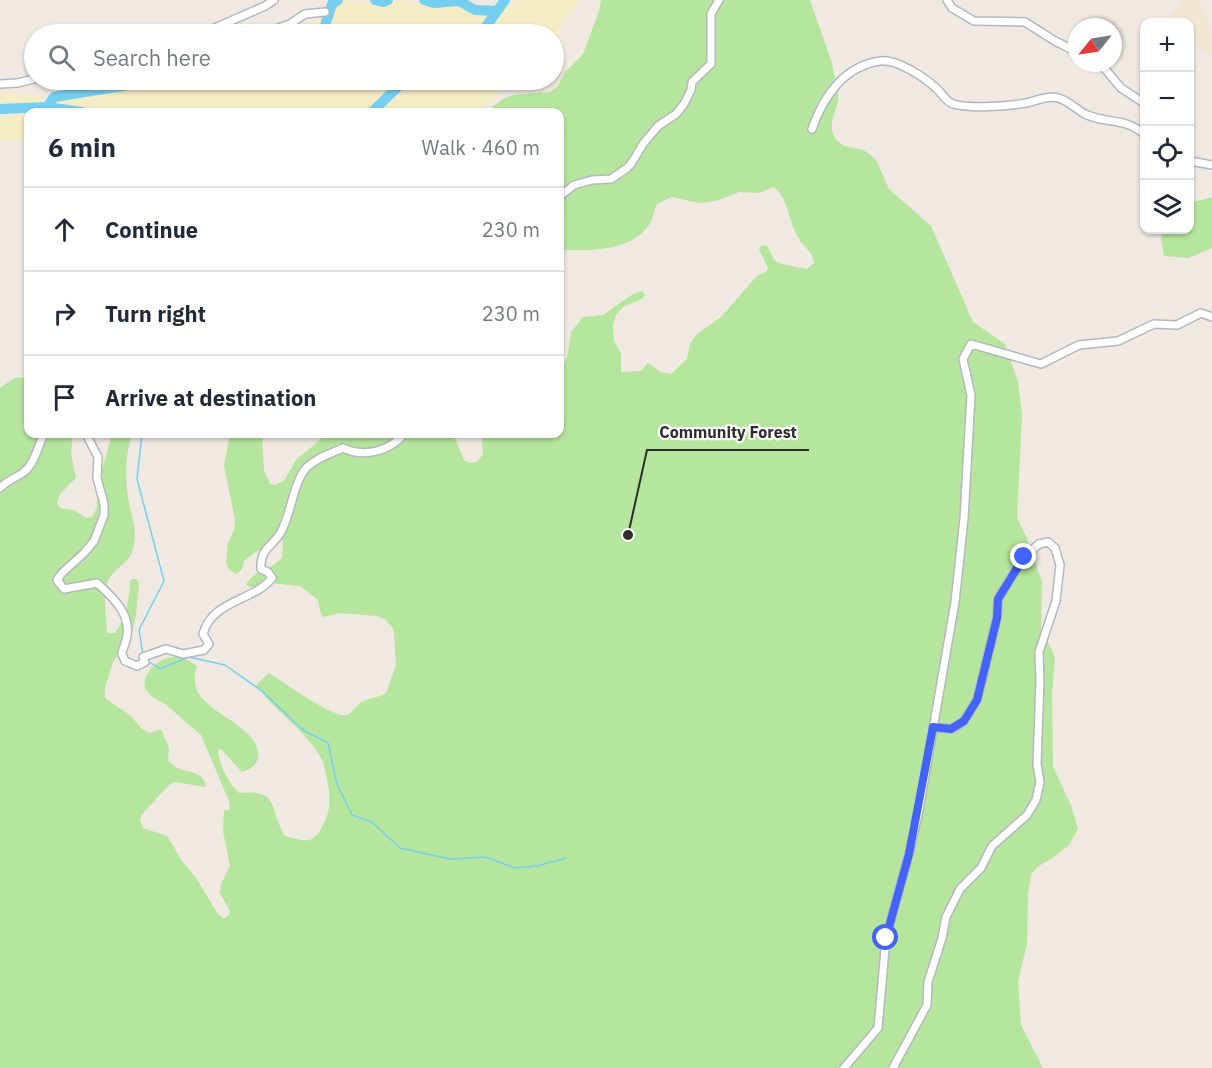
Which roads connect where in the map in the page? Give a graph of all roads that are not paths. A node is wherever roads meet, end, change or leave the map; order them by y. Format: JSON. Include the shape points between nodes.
{"nodes":[{"id":1,"x":274,"y":0,"type":"edge"},
{"id":2,"x":719,"y":0,"type":"edge"},
{"id":3,"x":947,"y":0,"type":"edge"},
{"id":4,"x":325,"y":12,"type":"dead end"},
{"id":5,"x":224,"y":24,"type":"edge"},
{"id":6,"x":290,"y":24,"type":"edge"},
{"id":7,"x":1068,"y":48,"type":"edge"},
{"id":8,"x":1108,"y":72,"type":"edge"},
{"id":9,"x":24,"y":81,"type":"edge"},
{"id":10,"x":0,"y":84,"type":"edge"},
{"id":11,"x":1140,"y":100,"type":"edge"},
{"id":12,"x":812,"y":129,"type":"dead end"},
{"id":13,"x":1140,"y":131,"type":"edge"},
{"id":14,"x":1194,"y":162,"type":"edge"},
{"id":15,"x":1212,"y":165,"type":"edge"},
{"id":16,"x":564,"y":193,"type":"edge"},
{"id":17,"x":1212,"y":317,"type":"edge"},
{"id":18,"x":42,"y":438,"type":"edge"},
{"id":19,"x":88,"y":438,"type":"edge"},
{"id":20,"x":400,"y":438,"type":"edge"},
{"id":21,"x":0,"y":488,"type":"edge"},
{"id":22,"x":933,"y":727,"type":"junction"},
{"id":23,"x":844,"y":1068,"type":"edge"},
{"id":24,"x":893,"y":1068,"type":"edge"}],
"edges":[{"from":1,"to":5,"type":"street"},
{"from":2,"to":16,"type":"street","via":[[711,14],[711,64],[692,82],[687,99],[676,114],[658,126],[631,164],[611,180],[592,180]]},
{"from":3,"to":7,"type":"street","via":[[952,8],[974,21],[1025,22]]},
{"from":4,"to":6,"type":"street","via":[[305,14]]},
{"from":8,"to":11,"type":"street","via":[[1121,88]]},
{"from":9,"to":10,"type":"street"},
{"from":12,"to":13,"type":"street","via":[[839,81],[854,70],[881,61],[903,66],[953,104],[1006,105],[1054,97],[1091,116],[1133,125]]},
{"from":14,"to":15,"type":"street"},
{"from":17,"to":22,"type":"street","via":[[1201,313],[1177,325],[1154,324],[1118,341],[1079,345],[1041,364],[971,344],[963,359],[971,395],[964,519],[955,602]]},
{"from":18,"to":21,"type":"street","via":[[26,470]]},
{"from":19,"to":20,"type":"street","via":[[98,457],[97,478],[104,515],[94,541],[57,580],[64,589],[98,583],[105,590],[128,622],[122,654],[125,661],[137,666],[145,662],[143,657],[166,649],[183,654],[204,650],[209,644],[203,634],[206,624],[230,603],[265,587],[272,578],[261,569],[260,558],[282,532],[303,471],[313,462],[343,448],[353,453],[387,449]]},
{"from":22,"to":23,"type":"street","via":[[909,854],[886,938],[878,1028]]},
{"from":22,"to":24,"type":"street","via":[[951,729],[964,721],[977,700],[998,599],[1024,557],[1039,544],[1048,542],[1055,548],[1060,565],[1054,608],[1039,652],[1040,782],[1036,800],[1027,815],[992,846],[981,868],[960,889],[946,916],[928,982],[927,1005]]}]}
